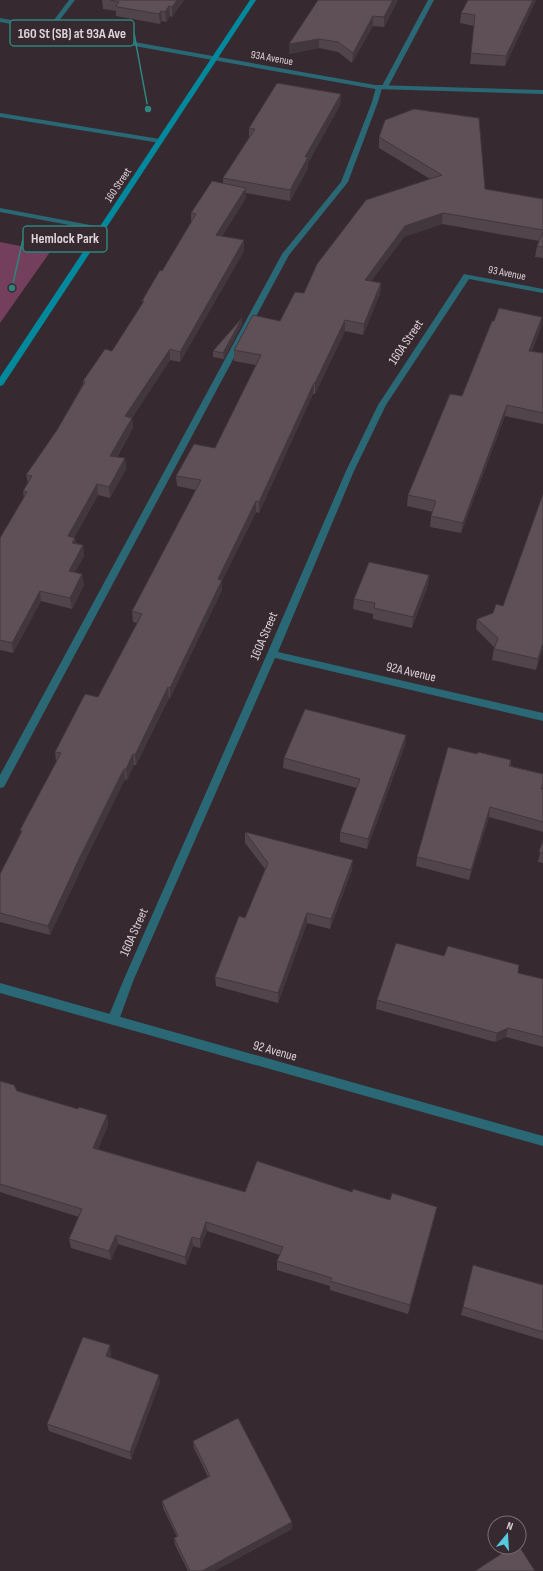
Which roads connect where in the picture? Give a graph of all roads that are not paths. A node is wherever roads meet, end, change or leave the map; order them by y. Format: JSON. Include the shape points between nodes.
{"nodes":[{"id":1,"x":72,"y":0,"type":"edge"},
{"id":2,"x":253,"y":0,"type":"edge"},
{"id":3,"x":431,"y":0,"type":"edge"},
{"id":4,"x":0,"y":20,"type":"edge"},
{"id":5,"x":50,"y":28,"type":"junction"},
{"id":6,"x":215,"y":59,"type":"junction"},
{"id":7,"x":382,"y":87,"type":"junction"},
{"id":8,"x":543,"y":92,"type":"edge"},
{"id":9,"x":0,"y":115,"type":"edge"},
{"id":10,"x":160,"y":141,"type":"junction"},
{"id":11,"x":0,"y":210,"type":"edge"},
{"id":12,"x":102,"y":229,"type":"junction"},
{"id":13,"x":468,"y":276,"type":"joint"},
{"id":14,"x":543,"y":291,"type":"edge"},
{"id":15,"x":0,"y":383,"type":"edge"},
{"id":16,"x":272,"y":654,"type":"junction"},
{"id":17,"x":543,"y":717,"type":"edge"},
{"id":18,"x":0,"y":784,"type":"edge"},
{"id":19,"x":0,"y":988,"type":"edge"},
{"id":20,"x":113,"y":1020,"type":"junction"},
{"id":21,"x":543,"y":1141,"type":"edge"}],
"edges":[{"from":1,"to":5,"type":"street"},
{"from":2,"to":6,"type":"main road","name":"160 Street"},
{"from":3,"to":7,"type":"street"},
{"from":4,"to":5,"type":"street","name":"93A Avenue"},
{"from":5,"to":6,"type":"street","name":"93A Avenue"},
{"from":6,"to":7,"type":"street","name":"93A Avenue"},
{"from":6,"to":10,"type":"main road","name":"160 Street"},
{"from":7,"to":8,"type":"street","name":"93A Avenue"},
{"from":7,"to":18,"type":"street","via":[[344,182],[286,254]]},
{"from":9,"to":10,"type":"street"},
{"from":10,"to":12,"type":"main road","name":"160 Street"},
{"from":11,"to":12,"type":"street"},
{"from":12,"to":15,"type":"main road","name":"160 Street"},
{"from":13,"to":14,"type":"street","name":"93 Avenue"},
{"from":13,"to":16,"type":"street","name":"160A Street","via":[[382,405],[350,471]]},
{"from":16,"to":17,"type":"street","name":"92A Avenue"},
{"from":16,"to":20,"type":"street","name":"160A Street"},
{"from":19,"to":20,"type":"street","name":"92 Avenue"},
{"from":20,"to":21,"type":"street","name":"92 Avenue"}]}
